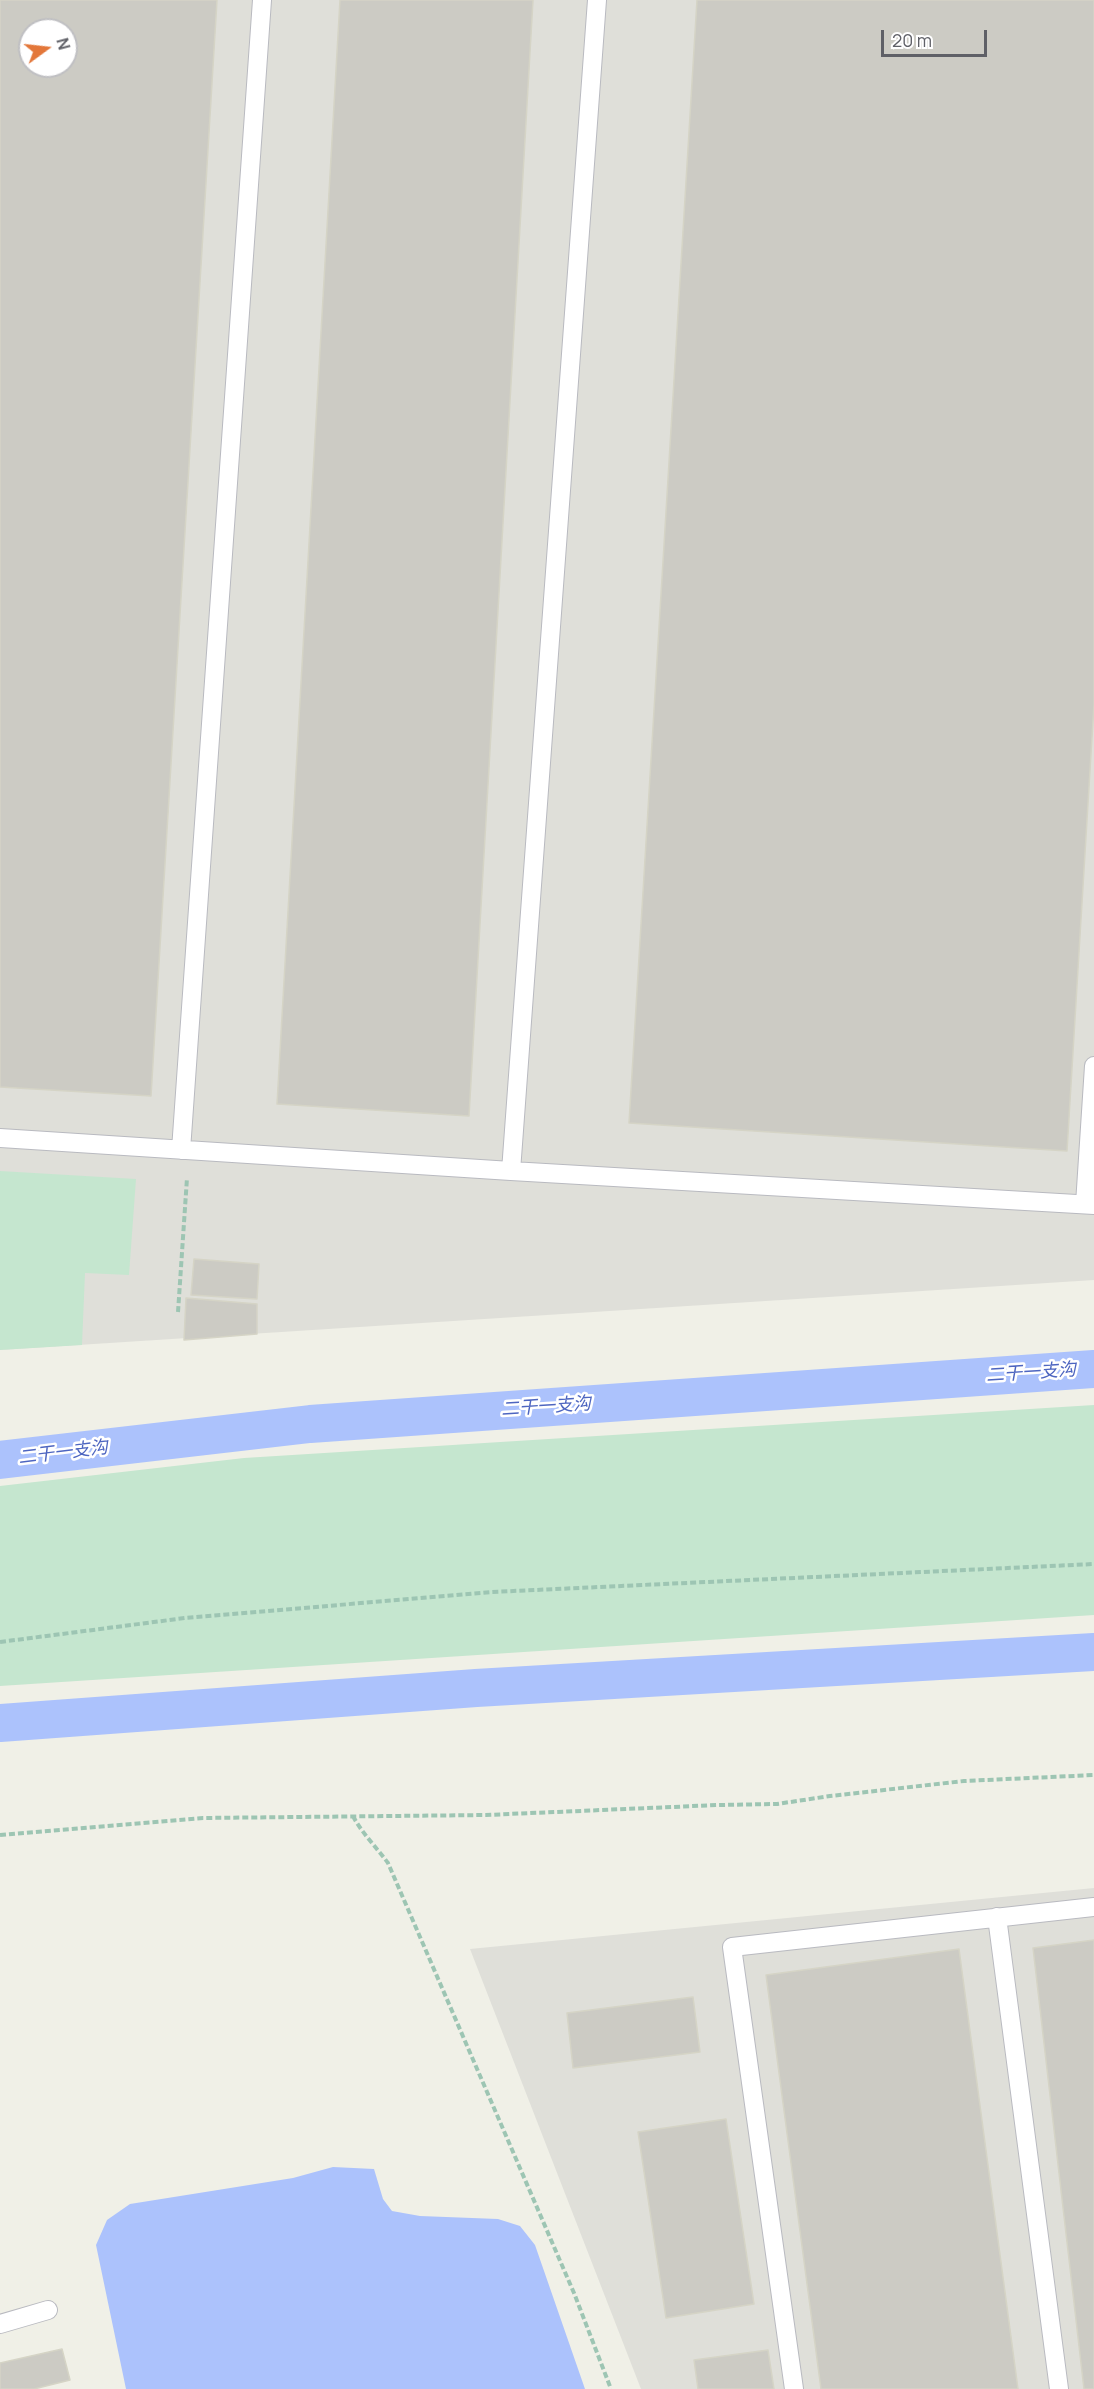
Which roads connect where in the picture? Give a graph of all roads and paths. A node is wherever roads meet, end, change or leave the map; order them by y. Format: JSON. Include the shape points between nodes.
{"nodes":[{"id":1,"x":262,"y":0,"type":"edge"},
{"id":2,"x":597,"y":0,"type":"edge"},
{"id":3,"x":1094,"y":1066,"type":"edge"},
{"id":4,"x":0,"y":1138,"type":"edge"},
{"id":5,"x":185,"y":1150,"type":"junction"},
{"id":6,"x":511,"y":1171,"type":"junction"},
{"id":7,"x":1090,"y":1204,"type":"edge"},
{"id":8,"x":178,"y":1312,"type":"dead end"},
{"id":9,"x":1094,"y":1564,"type":"edge"},
{"id":10,"x":0,"y":1642,"type":"edge"},
{"id":11,"x":1094,"y":1775,"type":"edge"},
{"id":12,"x":353,"y":1816,"type":"junction"},
{"id":13,"x":0,"y":1835,"type":"edge"},
{"id":14,"x":1094,"y":1907,"type":"edge"},
{"id":15,"x":997,"y":1917,"type":"junction"},
{"id":16,"x":48,"y":2310,"type":"dead end"},
{"id":17,"x":0,"y":2324,"type":"edge"},
{"id":18,"x":611,"y":2389,"type":"edge"},
{"id":19,"x":794,"y":2389,"type":"edge"},
{"id":20,"x":1059,"y":2389,"type":"edge"}],
"edges":[{"from":1,"to":5,"type":"lane"},
{"from":2,"to":6,"type":"lane"},
{"from":3,"to":7,"type":"lane"},
{"from":4,"to":5,"type":"lane"},
{"from":5,"to":6,"type":"lane"},
{"from":5,"to":8,"type":"path"},
{"from":6,"to":7,"type":"lane"},
{"from":9,"to":10,"type":"path","via":[[492,1592],[185,1618]]},
{"from":11,"to":12,"type":"path","via":[[964,1781],[777,1804]]},
{"from":12,"to":13,"type":"path","via":[[203,1818]]},
{"from":12,"to":18,"type":"path","via":[[388,1863],[574,2294]]},
{"from":14,"to":15,"type":"lane"},
{"from":15,"to":19,"type":"lane","via":[[732,1947]]},
{"from":15,"to":20,"type":"lane"},
{"from":16,"to":17,"type":"lane"}]}
